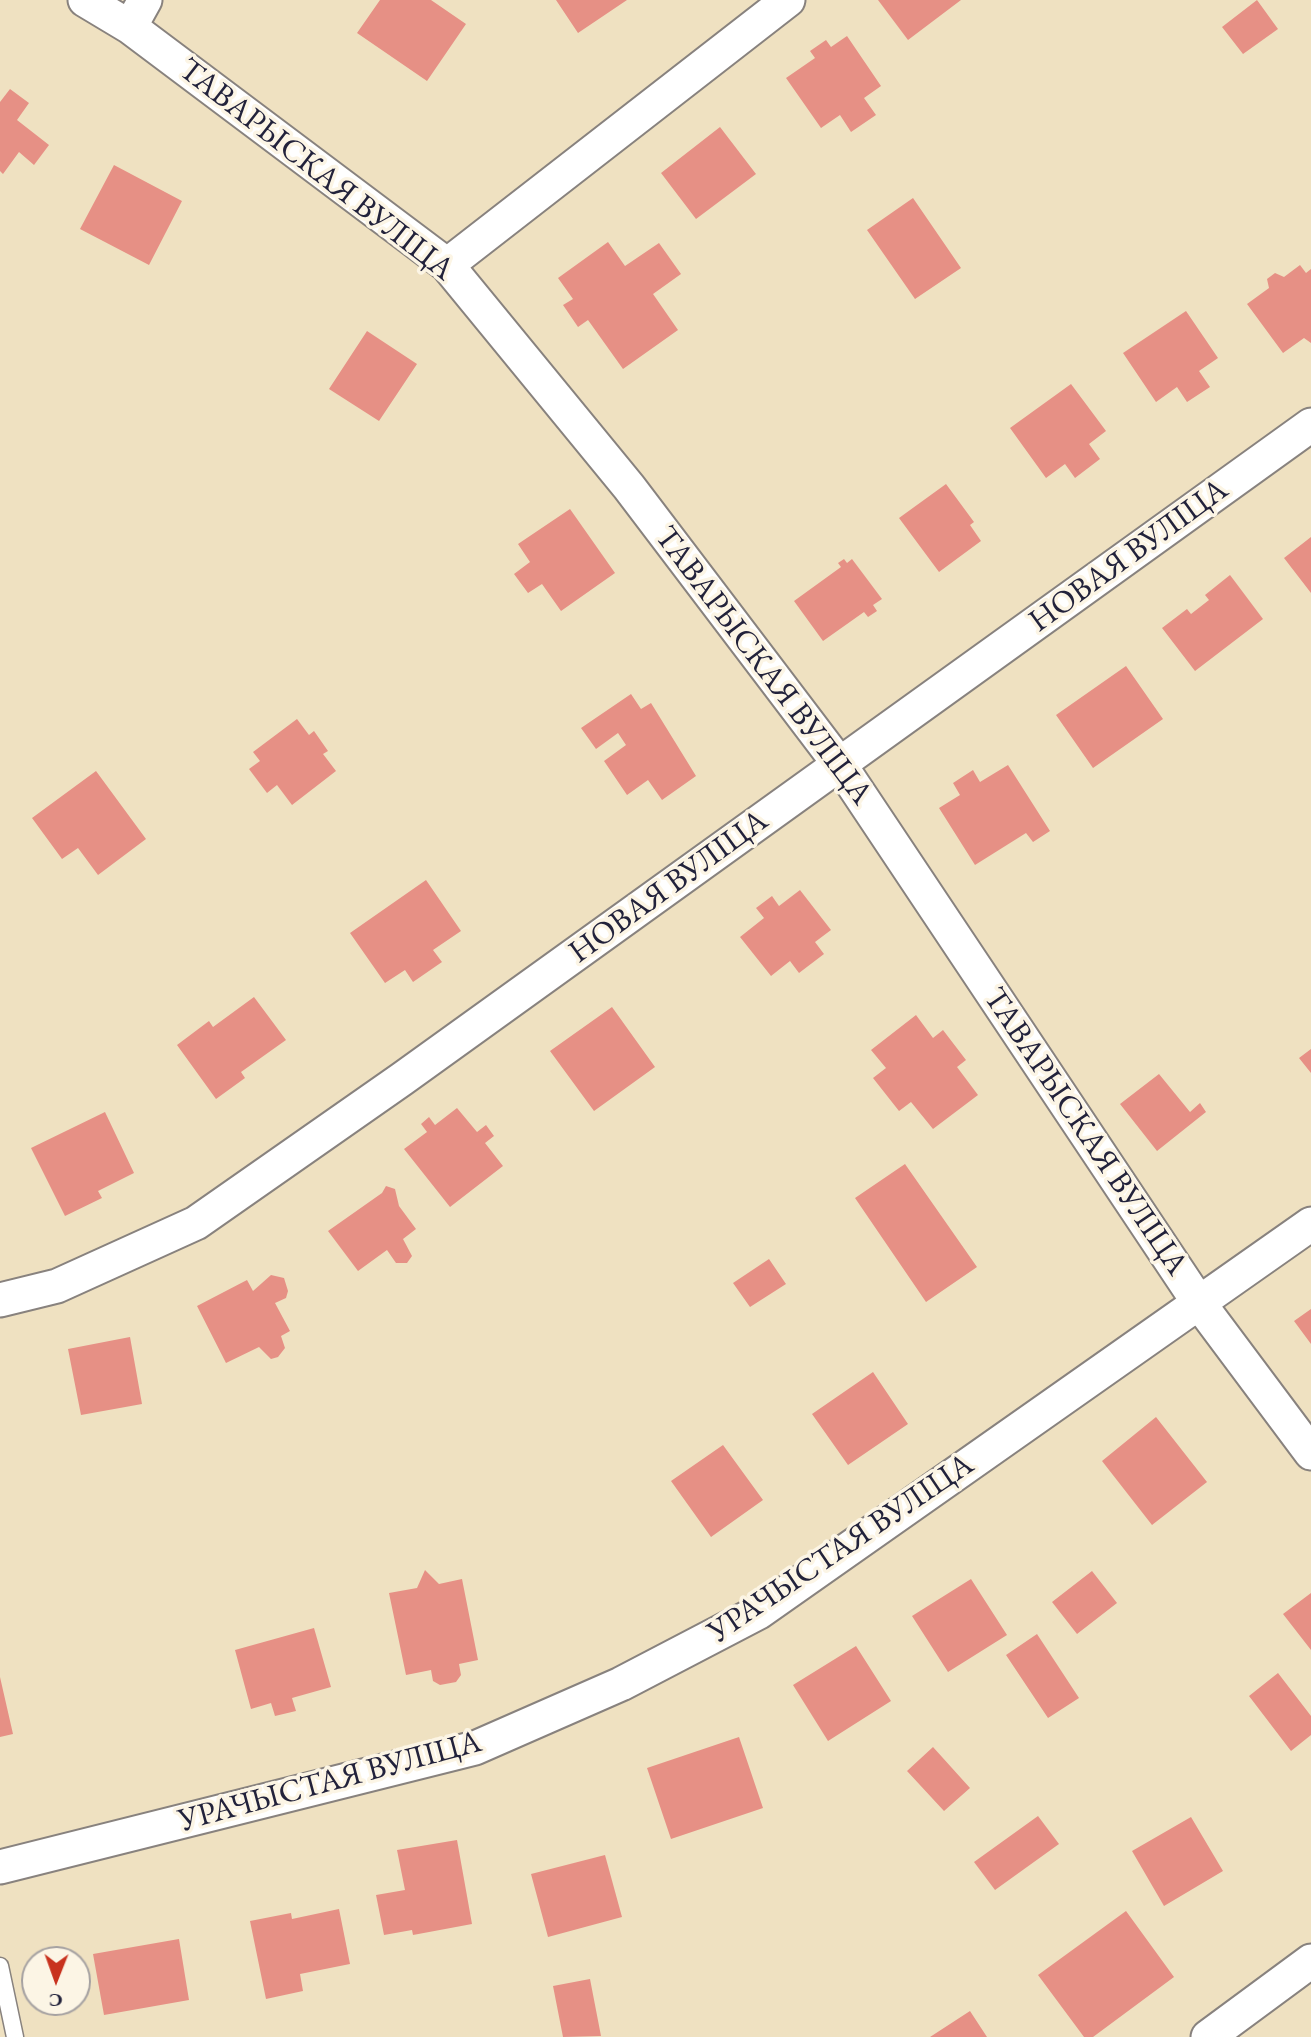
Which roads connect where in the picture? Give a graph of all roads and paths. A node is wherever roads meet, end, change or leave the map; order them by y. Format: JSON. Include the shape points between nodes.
{"nodes":[{"id":1,"x":85,"y":0,"type":"edge"},
{"id":2,"x":788,"y":0,"type":"edge"},
{"id":3,"x":137,"y":13,"type":"edge"},
{"id":4,"x":447,"y":265,"type":"junction"},
{"id":5,"x":1311,"y":425,"type":"edge"},
{"id":6,"x":840,"y":765,"type":"junction"},
{"id":7,"x":1311,"y":1224,"type":"edge"},
{"id":8,"x":0,"y":1300,"type":"edge"},
{"id":9,"x":1199,"y":1303,"type":"junction"},
{"id":10,"x":1311,"y":1453,"type":"edge"},
{"id":11,"x":0,"y":1867,"type":"edge"},
{"id":12,"x":1311,"y":1961,"type":"edge"},
{"id":13,"x":0,"y":1966,"type":"edge"},
{"id":14,"x":15,"y":2037,"type":"edge"},
{"id":15,"x":1208,"y":2037,"type":"edge"}],
"edges":[{"from":1,"to":3,"type":"street","name":"ТАВАРЫСКАЯ ВУЛІЦА"},
{"from":2,"to":4,"type":"street"},
{"from":3,"to":4,"type":"street","name":"ТАВАРЫСКАЯ ВУЛІЦА"},
{"from":4,"to":6,"type":"street","name":"ТАВАРЫСКАЯ ВУЛІЦА","via":[[629,487]]},
{"from":5,"to":6,"type":"street","name":"НОВАЯ ВУЛІЦА"},
{"from":6,"to":8,"type":"street","name":"НОВАЯ ВУЛІЦА","via":[[196,1223],[57,1286]]},
{"from":6,"to":9,"type":"street","name":"ТАВАРЫСКАЯ ВУЛІЦА"},
{"from":7,"to":9,"type":"street","name":"УРАЧЫСТАЯ ВУЛІЦА"},
{"from":9,"to":10,"type":"street","name":"ТАВАРЫСКАЯ ВУЛІЦА"},
{"from":9,"to":11,"type":"street","name":"УРАЧЫСТАЯ ВУЛІЦА","via":[[759,1612],[621,1684],[475,1748]]},
{"from":12,"to":15,"type":"street"},
{"from":13,"to":14,"type":"lane"}]}
